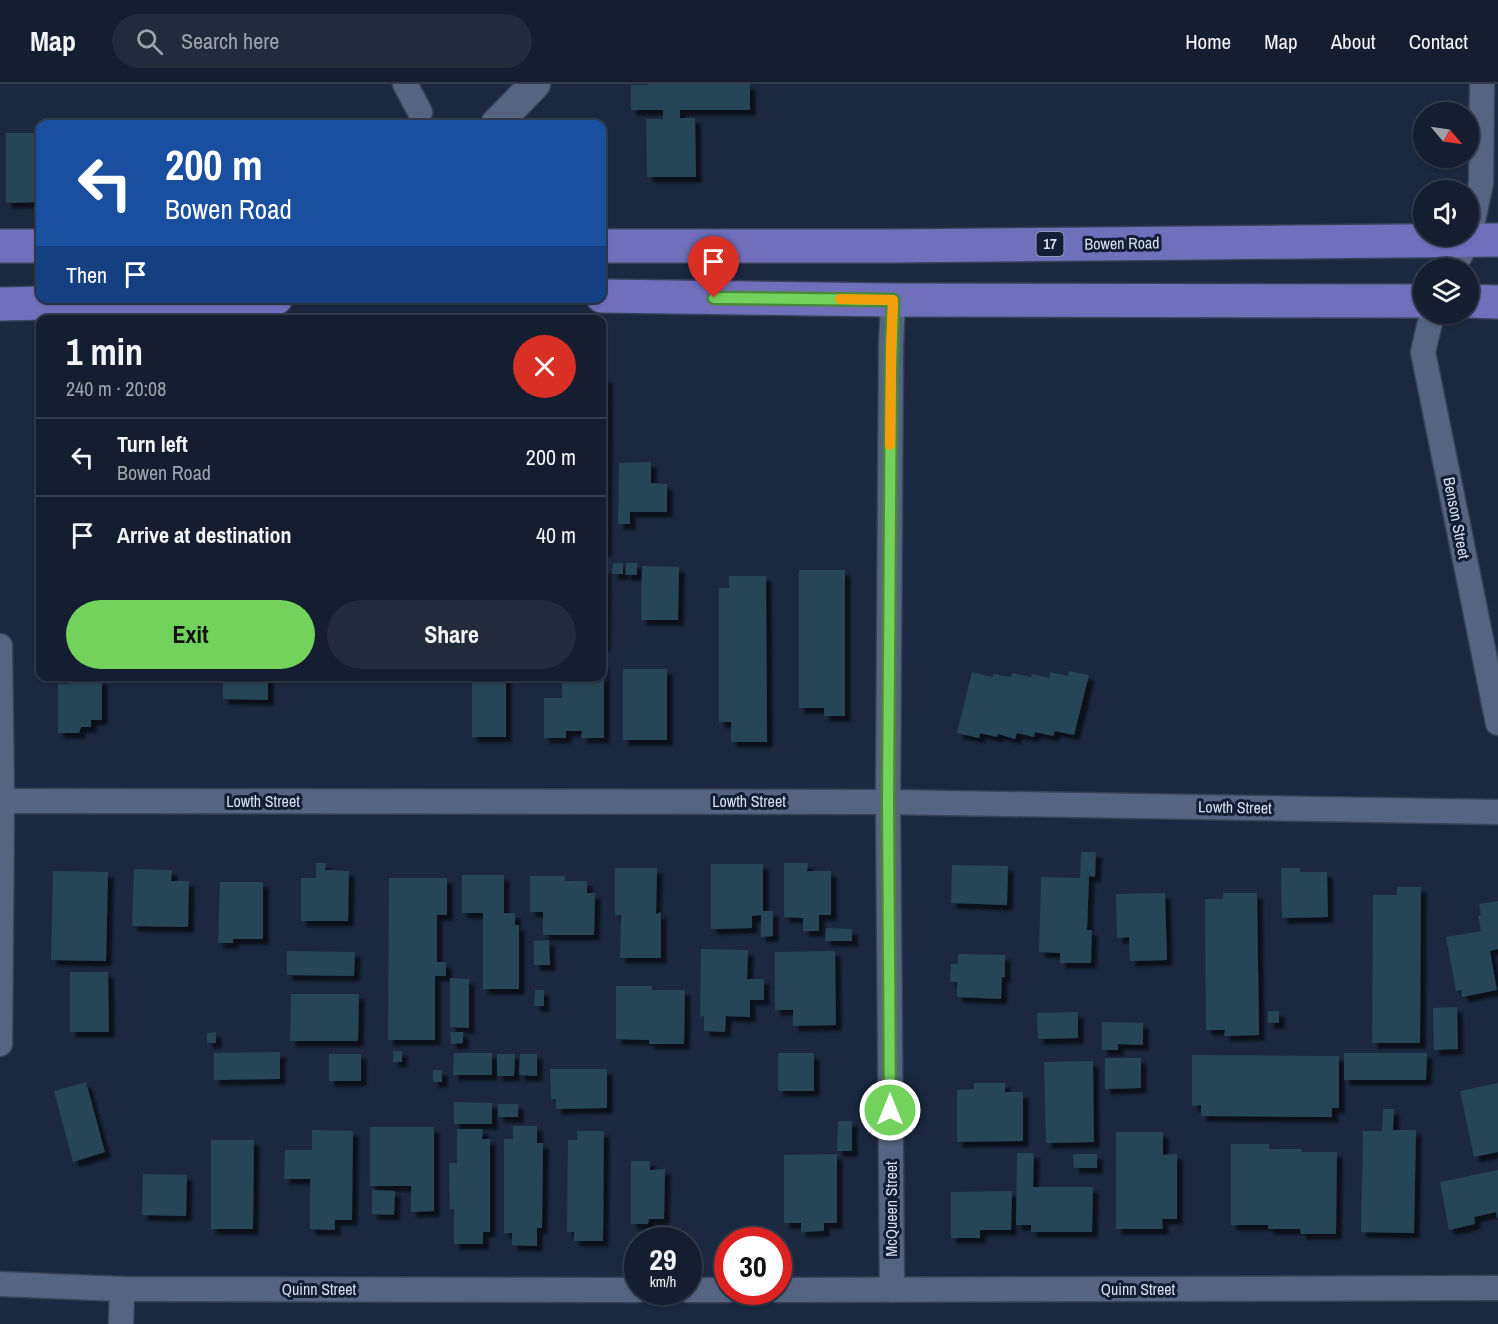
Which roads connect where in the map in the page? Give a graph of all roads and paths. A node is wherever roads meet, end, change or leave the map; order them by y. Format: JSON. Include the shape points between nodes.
{"nodes":[{"id":1,"x":405,"y":84,"type":"edge"},
{"id":2,"x":535,"y":84,"type":"edge"},
{"id":3,"x":1482,"y":84,"type":"edge"},
{"id":4,"x":420,"y":112,"type":"dead end"},
{"id":5,"x":500,"y":120,"type":"edge"},
{"id":6,"x":522,"y":120,"type":"edge"},
{"id":7,"x":1483,"y":240,"type":"edge"},
{"id":8,"x":0,"y":246,"type":"edge"},
{"id":9,"x":36,"y":246,"type":"edge"},
{"id":10,"x":606,"y":246,"type":"edge"},
{"id":11,"x":1464,"y":258,"type":"edge"},
{"id":12,"x":606,"y":296,"type":"edge"},
{"id":13,"x":893,"y":300,"type":"junction"},
{"id":14,"x":1413,"y":301,"type":"edge"},
{"id":15,"x":1479,"y":302,"type":"edge"},
{"id":16,"x":1498,"y":302,"type":"edge"},
{"id":17,"x":46,"y":303,"type":"edge"},
{"id":18,"x":0,"y":304,"type":"edge"},
{"id":19,"x":1430,"y":324,"type":"edge"},
{"id":20,"x":0,"y":646,"type":"edge"},
{"id":21,"x":1498,"y":723,"type":"edge"},
{"id":22,"x":1,"y":801,"type":"edge"},
{"id":23,"x":888,"y":802,"type":"junction"},
{"id":24,"x":1498,"y":812,"type":"edge"},
{"id":25,"x":0,"y":1044,"type":"edge"},
{"id":26,"x":0,"y":1284,"type":"edge"},
{"id":27,"x":1498,"y":1288,"type":"edge"},
{"id":28,"x":122,"y":1289,"type":"junction"},
{"id":29,"x":624,"y":1290,"type":"edge"},
{"id":30,"x":792,"y":1290,"type":"edge"},
{"id":31,"x":892,"y":1290,"type":"junction"},
{"id":32,"x":121,"y":1324,"type":"edge"}],
"edges":[{"from":1,"to":4,"type":"street"},
{"from":2,"to":5,"type":"street"},
{"from":2,"to":6,"type":"street"},
{"from":3,"to":7,"type":"street"},
{"from":7,"to":10,"type":"main road","name":"Bowen Road","number":"17"},
{"from":7,"to":11,"type":"street"},
{"from":8,"to":9,"type":"main road"},
{"from":12,"to":13,"type":"main road"},
{"from":13,"to":14,"type":"main road"},
{"from":13,"to":23,"type":"street","name":"McQueen Street"},
{"from":15,"to":16,"type":"main road"},
{"from":17,"to":18,"type":"main road"},
{"from":19,"to":21,"type":"street","name":"Benson Street","via":[[1423,352]]},
{"from":20,"to":22,"type":"street"},
{"from":22,"to":23,"type":"street","name":"Lowth Street"},
{"from":22,"to":25,"type":"street"},
{"from":23,"to":24,"type":"street","name":"Lowth Street"},
{"from":23,"to":31,"type":"street","name":"McQueen Street"},
{"from":26,"to":28,"type":"street","name":"Quinn Street"},
{"from":27,"to":31,"type":"street","name":"Quinn Street"},
{"from":28,"to":29,"type":"street","name":"Quinn Street"},
{"from":28,"to":32,"type":"street"},
{"from":30,"to":31,"type":"street","name":"Quinn Street"}]}
